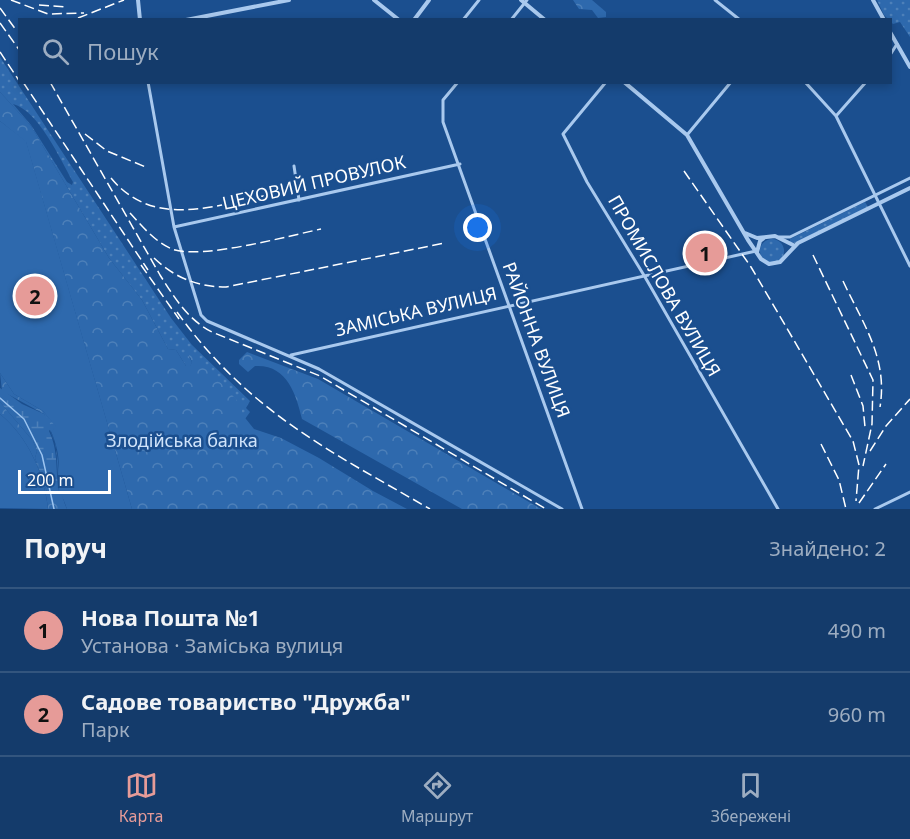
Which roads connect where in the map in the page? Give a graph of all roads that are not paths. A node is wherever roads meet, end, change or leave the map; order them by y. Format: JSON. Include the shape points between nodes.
{"nodes":[{"id":1,"x":138,"y":0,"type":"edge"},
{"id":2,"x":290,"y":0,"type":"edge"},
{"id":3,"x":374,"y":0,"type":"edge"},
{"id":4,"x":385,"y":0,"type":"edge"},
{"id":5,"x":429,"y":0,"type":"edge"},
{"id":6,"x":479,"y":0,"type":"edge"},
{"id":7,"x":715,"y":0,"type":"edge"},
{"id":8,"x":873,"y":0,"type":"edge"},
{"id":9,"x":524,"y":1,"type":"edge"},
{"id":10,"x":381,"y":5,"type":"junction"},
{"id":11,"x":140,"y":18,"type":"edge"},
{"id":12,"x":196,"y":18,"type":"edge"},
{"id":13,"x":397,"y":18,"type":"edge"},
{"id":14,"x":416,"y":18,"type":"edge"},
{"id":15,"x":465,"y":18,"type":"edge"},
{"id":16,"x":512,"y":18,"type":"edge"},
{"id":17,"x":543,"y":18,"type":"edge"},
{"id":18,"x":738,"y":18,"type":"edge"},
{"id":19,"x":883,"y":18,"type":"edge"},
{"id":20,"x":892,"y":34,"type":"edge"},
{"id":21,"x":897,"y":44,"type":"junction"},
{"id":22,"x":892,"y":53,"type":"edge"},
{"id":23,"x":910,"y":67,"type":"edge"},
{"id":24,"x":148,"y":84,"type":"edge"},
{"id":25,"x":456,"y":84,"type":"edge"},
{"id":26,"x":604,"y":84,"type":"edge"},
{"id":27,"x":626,"y":84,"type":"edge"},
{"id":28,"x":729,"y":84,"type":"edge"},
{"id":29,"x":807,"y":84,"type":"edge"},
{"id":30,"x":864,"y":84,"type":"edge"},
{"id":31,"x":836,"y":116,"type":"junction"},
{"id":32,"x":687,"y":135,"type":"junction"},
{"id":33,"x":460,"y":164,"type":"junction"},
{"id":34,"x":294,"y":166,"type":"dead end"},
{"id":35,"x":910,"y":178,"type":"edge"},
{"id":36,"x":895,"y":185,"type":"junction"},
{"id":37,"x":910,"y":188,"type":"edge"},
{"id":38,"x":900,"y":194,"type":"junction"},
{"id":39,"x":875,"y":195,"type":"junction"},
{"id":40,"x":299,"y":200,"type":"junction"},
{"id":41,"x":880,"y":204,"type":"junction"},
{"id":42,"x":174,"y":227,"type":"junction"},
{"id":43,"x":743,"y":230,"type":"junction"},
{"id":44,"x":768,"y":236,"type":"junction"},
{"id":45,"x":775,"y":236,"type":"junction"},
{"id":46,"x":782,"y":239,"type":"junction"},
{"id":47,"x":795,"y":245,"type":"junction"},
{"id":48,"x":757,"y":252,"type":"junction"},
{"id":49,"x":785,"y":255,"type":"junction"},
{"id":50,"x":910,"y":266,"type":"edge"},
{"id":51,"x":645,"y":277,"type":"junction"},
{"id":52,"x":510,"y":305,"type":"junction"},
{"id":53,"x":291,"y":355,"type":"junction"},
{"id":54,"x":910,"y":492,"type":"edge"},
{"id":55,"x":562,"y":509,"type":"edge"},
{"id":56,"x":582,"y":509,"type":"edge"},
{"id":57,"x":778,"y":509,"type":"edge"},
{"id":58,"x":875,"y":509,"type":"edge"}],
"edges":[{"from":1,"to":11,"type":"street"},
{"from":2,"to":12,"type":"street"},
{"from":3,"to":10,"type":"street"},
{"from":4,"to":10,"type":"street"},
{"from":5,"to":14,"type":"street"},
{"from":6,"to":15,"type":"street"},
{"from":7,"to":18,"type":"street"},
{"from":8,"to":19,"type":"street"},
{"from":9,"to":16,"type":"street"},
{"from":9,"to":17,"type":"street"},
{"from":10,"to":13,"type":"street"},
{"from":20,"to":21,"type":"street"},
{"from":21,"to":22,"type":"street"},
{"from":21,"to":23,"type":"street"},
{"from":24,"to":42,"type":"street"},
{"from":25,"to":33,"type":"street","name":"РАЙОННА ВУЛИЦЯ","via":[[441,108]]},
{"from":26,"to":51,"type":"street","name":"ПРОМИСЛОВА ВУЛИЦЯ","via":[[563,134],[587,182]]},
{"from":27,"to":32,"type":"street"},
{"from":28,"to":32,"type":"street"},
{"from":29,"to":31,"type":"street"},
{"from":30,"to":31,"type":"street"},
{"from":31,"to":39,"type":"street"},
{"from":32,"to":43,"type":"street"},
{"from":33,"to":40,"type":"street","name":"ЦЕХОВИЙ ПРОВУЛОК"},
{"from":33,"to":52,"type":"street","name":"РАЙОННА ВУЛИЦЯ"},
{"from":34,"to":40,"type":"street"},
{"from":35,"to":36,"type":"street"},
{"from":36,"to":38,"type":"street"},
{"from":36,"to":39,"type":"street"},
{"from":37,"to":38,"type":"street"},
{"from":38,"to":41,"type":"street"},
{"from":39,"to":41,"type":"street"},
{"from":39,"to":45,"type":"street","via":[[790,237]]},
{"from":40,"to":42,"type":"street","name":"ЦЕХОВИЙ ПРОВУЛОК"},
{"from":41,"to":47,"type":"street"},
{"from":41,"to":50,"type":"street"},
{"from":42,"to":53,"type":"street","via":[[201,315],[207,321]]},
{"from":43,"to":44,"type":"street","via":[[753,237]]},
{"from":43,"to":48,"type":"street"},
{"from":44,"to":45,"type":"street"},
{"from":44,"to":48,"type":"street","via":[[760,242]]},
{"from":45,"to":46,"type":"street"},
{"from":46,"to":47,"type":"street"},
{"from":46,"to":49,"type":"street"},
{"from":47,"to":49,"type":"street"},
{"from":48,"to":49,"type":"street","via":[[770,264],[780,262]]},
{"from":48,"to":51,"type":"street","name":"ЗАМІСЬКА ВУЛИЦЯ"},
{"from":51,"to":52,"type":"street","name":"ЗАМІСЬКА ВУЛИЦЯ"},
{"from":51,"to":57,"type":"street","name":"ПРОМИСЛОВА ВУЛИЦЯ"},
{"from":52,"to":53,"type":"street","name":"ЗАМІСЬКА ВУЛИЦЯ"},
{"from":52,"to":56,"type":"street","name":"РАЙОННА ВУЛИЦЯ"},
{"from":53,"to":55,"type":"street","via":[[345,382]]},
{"from":54,"to":58,"type":"street"}]}
